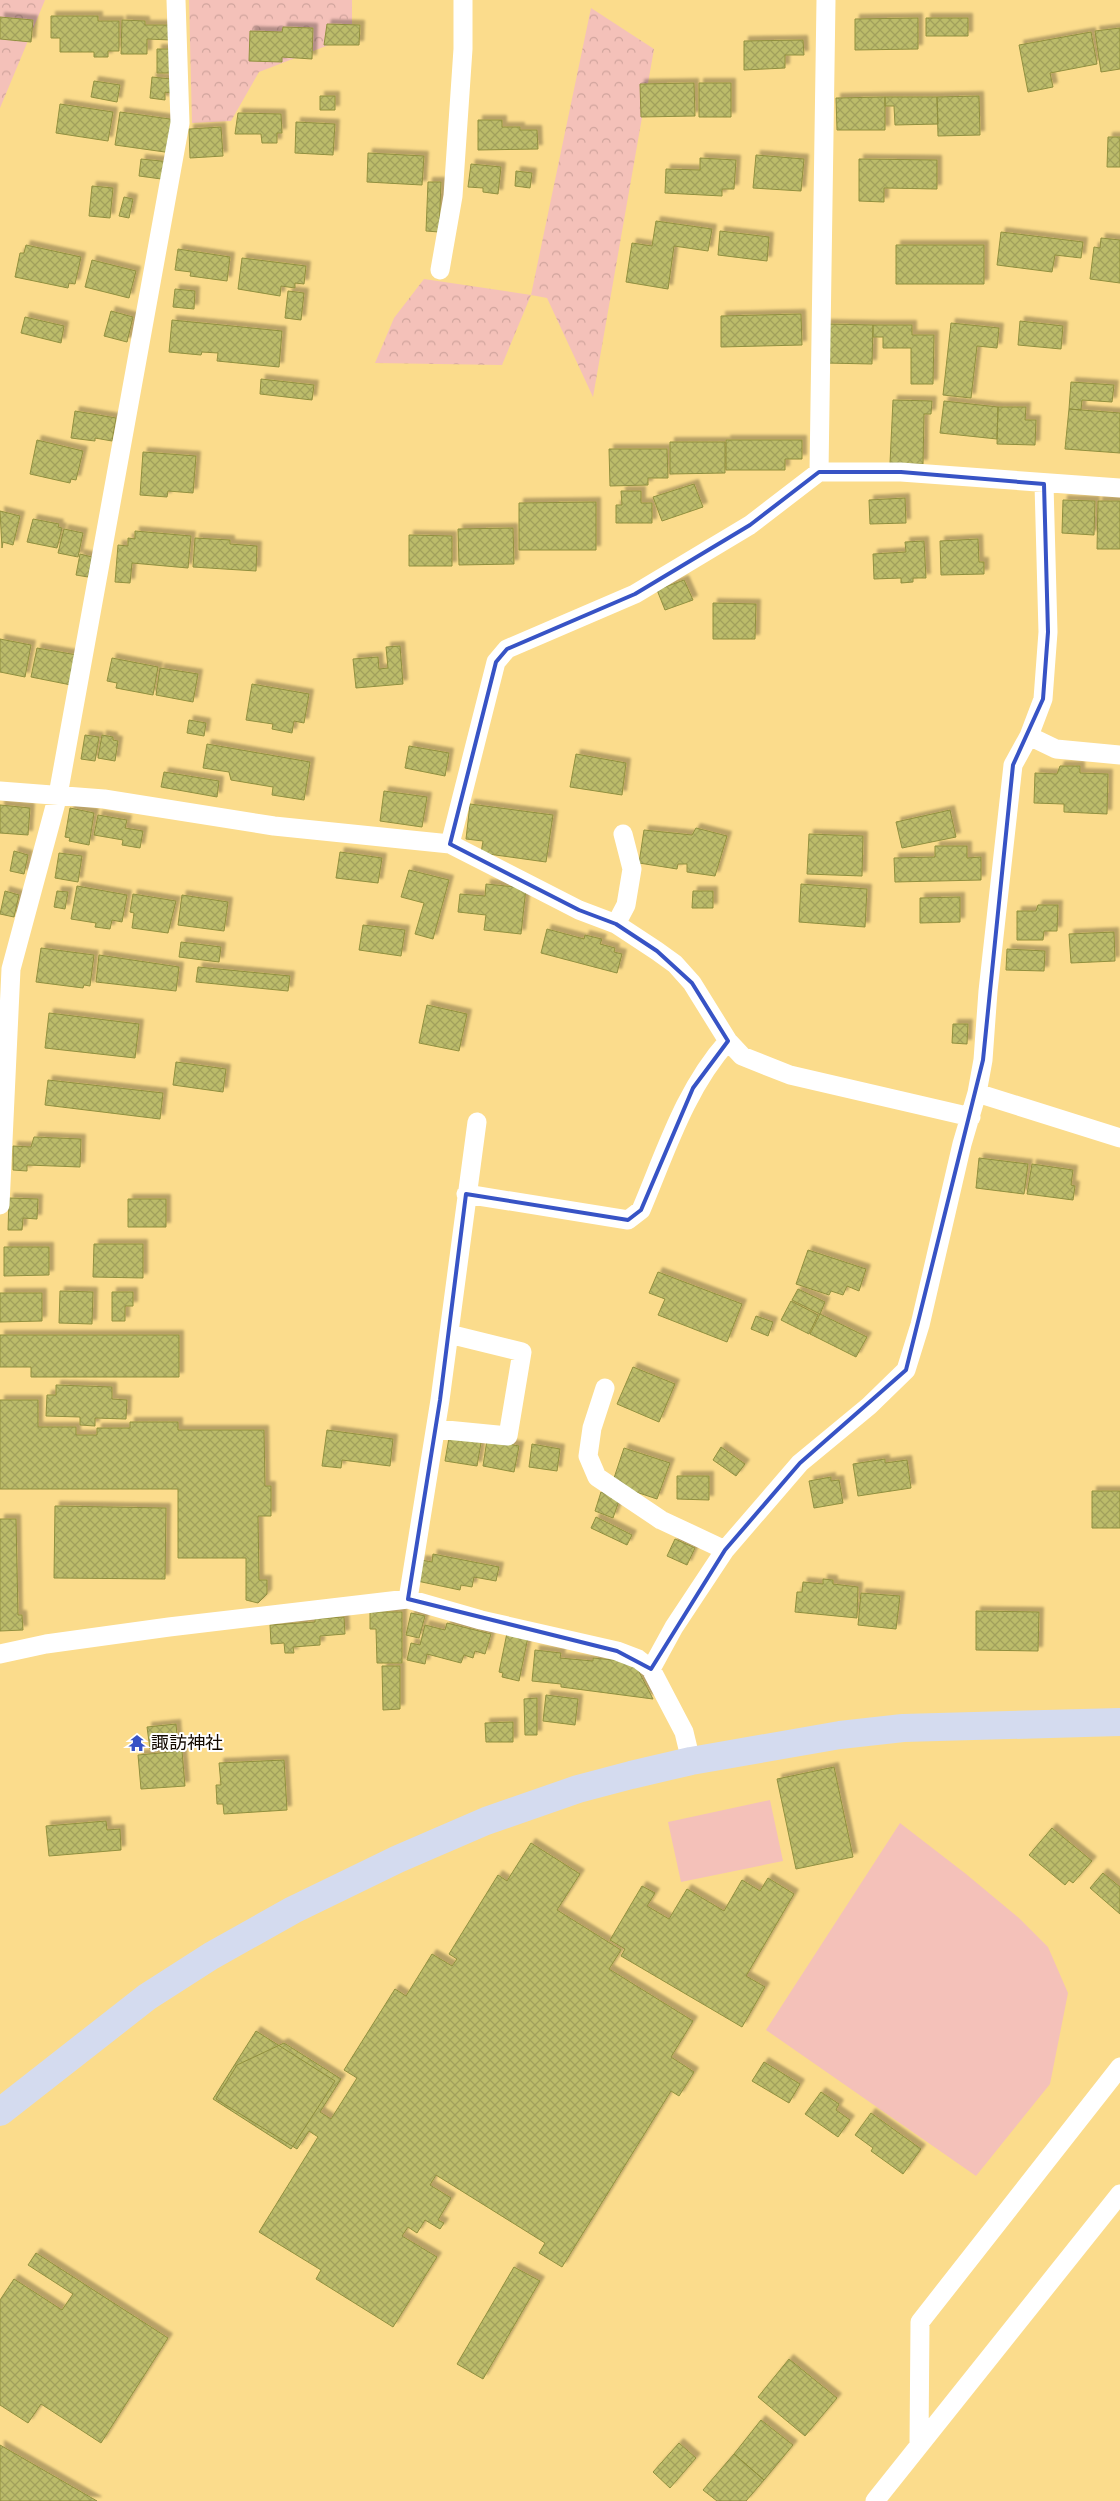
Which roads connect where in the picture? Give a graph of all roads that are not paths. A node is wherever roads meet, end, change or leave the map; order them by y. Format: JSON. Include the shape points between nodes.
{"nodes":[{"id":1,"x":176,"y":0,"type":"edge"},
{"id":2,"x":463,"y":0,"type":"edge"},
{"id":3,"x":826,"y":0,"type":"edge"},
{"id":4,"x":440,"y":270,"type":"dead end"},
{"id":5,"x":819,"y":472,"type":"junction"},
{"id":6,"x":1044,"y":484,"type":"junction"},
{"id":7,"x":1120,"y":488,"type":"edge"},
{"id":8,"x":1029,"y":736,"type":"junction"},
{"id":9,"x":1120,"y":755,"type":"edge"},
{"id":10,"x":0,"y":791,"type":"edge"},
{"id":11,"x":58,"y":795,"type":"junction"},
{"id":12,"x":623,"y":834,"type":"dead end"},
{"id":13,"x":450,"y":844,"type":"junction"},
{"id":14,"x":616,"y":924,"type":"junction"},
{"id":15,"x":728,"y":1041,"type":"junction"},
{"id":16,"x":978,"y":1093,"type":"junction"},
{"id":17,"x":971,"y":1117,"type":"junction"},
{"id":18,"x":477,"y":1122,"type":"dead end"},
{"id":19,"x":1120,"y":1138,"type":"edge"},
{"id":20,"x":1,"y":1182,"type":"edge"},
{"id":21,"x":466,"y":1194,"type":"junction"},
{"id":22,"x":0,"y":1204,"type":"edge"},
{"id":23,"x":449,"y":1334,"type":"junction"},
{"id":24,"x":605,"y":1388,"type":"dead end"},
{"id":25,"x":436,"y":1429,"type":"junction"},
{"id":26,"x":725,"y":1550,"type":"junction"},
{"id":27,"x":408,"y":1599,"type":"junction"},
{"id":28,"x":0,"y":1654,"type":"edge"},
{"id":29,"x":651,"y":1669,"type":"junction"},
{"id":30,"x":1120,"y":1722,"type":"edge"},
{"id":31,"x":691,"y":1761,"type":"junction"},
{"id":32,"x":1120,"y":2067,"type":"edge"},
{"id":33,"x":0,"y":2112,"type":"edge"},
{"id":34,"x":1120,"y":2194,"type":"edge"},
{"id":35,"x":919,"y":2445,"type":"junction"},
{"id":36,"x":875,"y":2501,"type":"edge"}],
"edges":[{"from":1,"to":11,"type":"street","via":[[180,123]]},
{"from":2,"to":4,"type":"street","via":[[453,196]]},
{"from":3,"to":5,"type":"street"},
{"from":5,"to":6,"type":"street","via":[[902,472]]},
{"from":5,"to":13,"type":"street","via":[[750,525],[635,594],[507,649],[496,662]]},
{"from":6,"to":7,"type":"street"},
{"from":6,"to":8,"type":"street","via":[[1046,671],[1043,699]]},
{"from":8,"to":9,"type":"street","via":[[1056,749]]},
{"from":8,"to":16,"type":"street","via":[[1016,759],[1010,781]]},
{"from":10,"to":11,"type":"street"},
{"from":11,"to":13,"type":"street","via":[[104,799],[274,826]]},
{"from":11,"to":20,"type":"street","via":[[11,969]]},
{"from":12,"to":14,"type":"street","via":[[632,869],[626,904]]},
{"from":13,"to":14,"type":"street","via":[[579,910]]},
{"from":14,"to":15,"type":"street","via":[[675,964],[692,983]]},
{"from":15,"to":17,"type":"street","via":[[742,1056],[783,1072]]},
{"from":15,"to":21,"type":"street","via":[[692,1088],[641,1210],[628,1220]]},
{"from":16,"to":17,"type":"street"},
{"from":16,"to":19,"type":"street"},
{"from":17,"to":26,"type":"street","via":[[906,1370],[869,1406],[800,1463]]},
{"from":18,"to":21,"type":"street"},
{"from":20,"to":22,"type":"street"},
{"from":21,"to":23,"type":"street"},
{"from":23,"to":25,"type":"street"},
{"from":23,"to":25,"type":"street","via":[[522,1352],[508,1436]]},
{"from":24,"to":26,"type":"street","via":[[592,1428],[588,1456],[597,1477],[662,1520]]},
{"from":25,"to":27,"type":"street"},
{"from":26,"to":29,"type":"street","via":[[674,1627]]},
{"from":27,"to":28,"type":"street","via":[[46,1644]]},
{"from":27,"to":29,"type":"street","via":[[481,1620],[616,1651],[638,1659]]},
{"from":29,"to":31,"type":"street","via":[[684,1732]]},
{"from":30,"to":31,"type":"street","via":[[902,1728],[830,1736]]},
{"from":31,"to":33,"type":"street","via":[[578,1789],[486,1821],[293,1910],[147,1997]]},
{"from":32,"to":35,"type":"street","via":[[920,2322]]},
{"from":34,"to":35,"type":"street"},
{"from":35,"to":36,"type":"street"}]}
